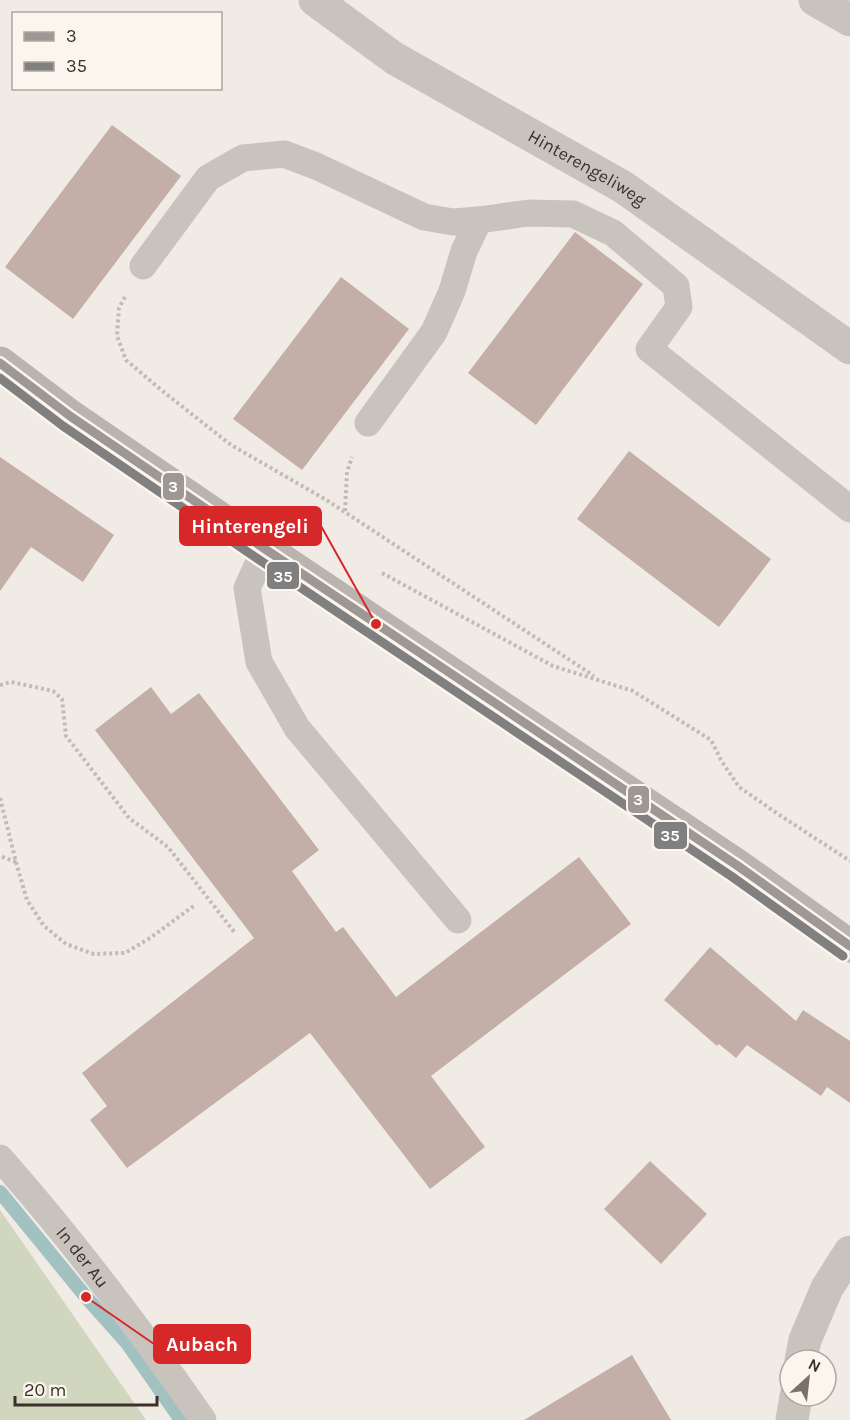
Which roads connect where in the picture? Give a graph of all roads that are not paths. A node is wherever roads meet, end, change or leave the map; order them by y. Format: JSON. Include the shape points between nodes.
{"nodes":[{"id":1,"x":315,"y":0,"type":"edge"},
{"id":2,"x":815,"y":0,"type":"edge"},
{"id":3,"x":850,"y":21,"type":"edge"},
{"id":4,"x":479,"y":220,"type":"junction"},
{"id":5,"x":143,"y":266,"type":"road end"},
{"id":6,"x":850,"y":348,"type":"edge"},
{"id":7,"x":0,"y":363,"type":"edge"},
{"id":8,"x":368,"y":423,"type":"road end"},
{"id":9,"x":850,"y":509,"type":"edge"},
{"id":10,"x":265,"y":549,"type":"junction"},
{"id":11,"x":458,"y":920,"type":"dead end"},
{"id":12,"x":850,"y":946,"type":"edge"},
{"id":13,"x":0,"y":1158,"type":"edge"},
{"id":14,"x":850,"y":1252,"type":"edge"},
{"id":15,"x":803,"y":1348,"type":"edge"},
{"id":16,"x":203,"y":1420,"type":"edge"}],
"edges":[{"from":1,"to":6,"type":"street","name":"Hinterengeliweg","via":[[394,58],[623,187]]},
{"from":2,"to":3,"type":"street"},
{"from":4,"to":5,"type":"lane","via":[[453,222],[424,217],[284,154],[243,158],[208,178]]},
{"from":4,"to":8,"type":"lane","via":[[434,332]]},
{"from":4,"to":9,"type":"lane","via":[[529,213],[573,214],[614,233],[676,286],[679,307],[649,349]]},
{"from":7,"to":10,"type":"street","via":[[70,416]]},
{"from":10,"to":11,"type":"lane","via":[[247,588],[259,662],[297,728]]},
{"from":10,"to":12,"type":"street","via":[[738,866]]},
{"from":13,"to":16,"type":"lane","name":"In der Au","via":[[65,1235]]},
{"from":14,"to":15,"type":"street","via":[[827,1288]]}]}
